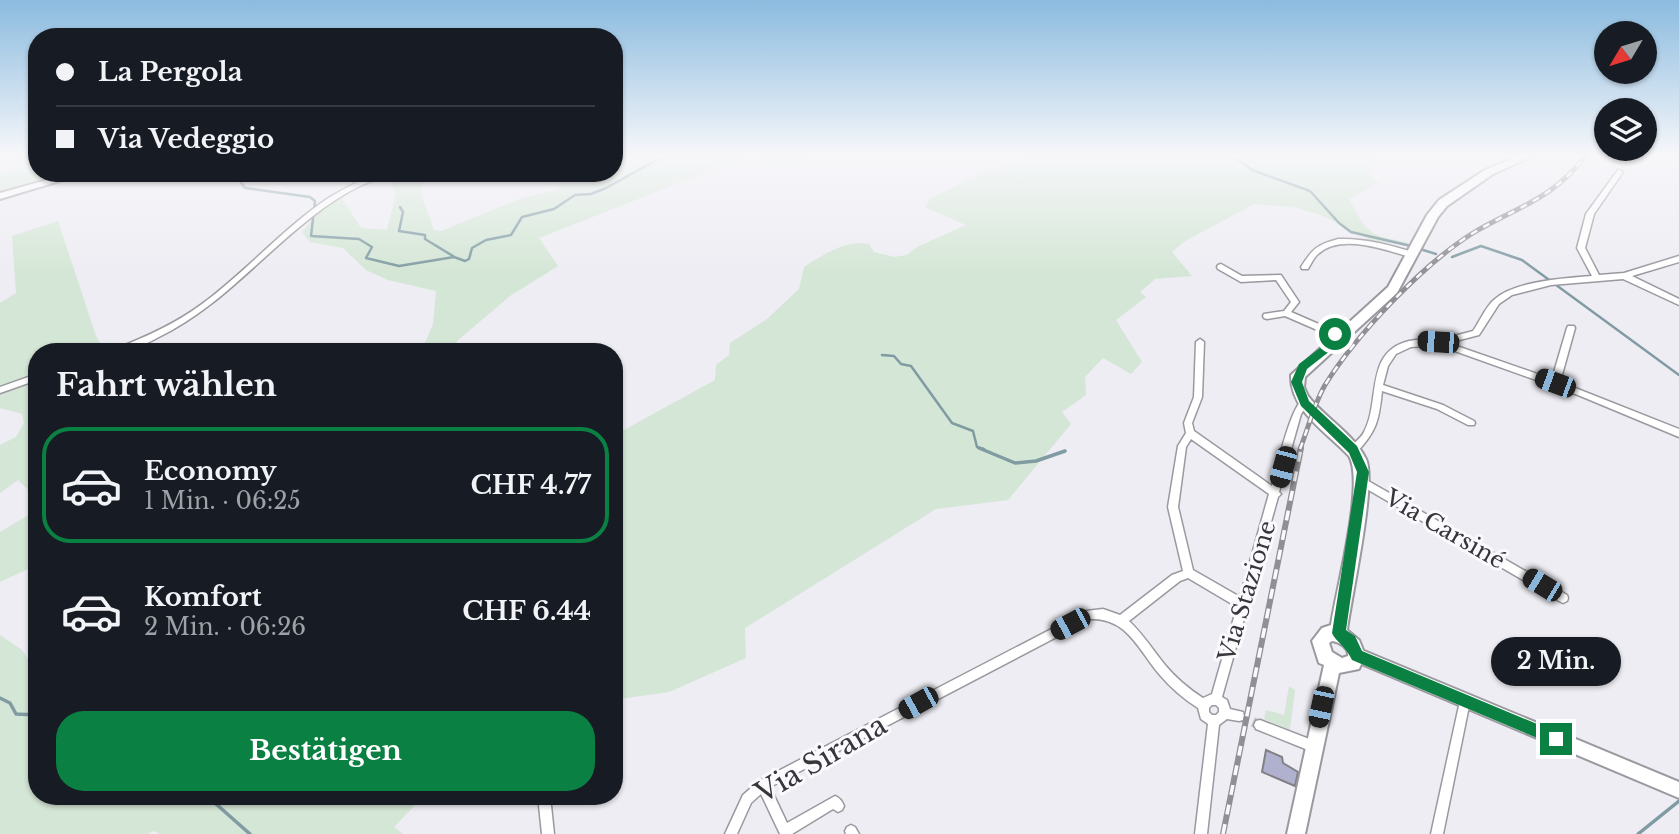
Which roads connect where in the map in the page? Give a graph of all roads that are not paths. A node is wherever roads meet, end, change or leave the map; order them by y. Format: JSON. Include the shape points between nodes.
{"nodes":[{"id":1,"x":344,"y":195,"type":"edge"},
{"id":2,"x":1451,"y":195,"type":"edge"},
{"id":3,"x":1604,"y":195,"type":"edge"},
{"id":4,"x":1415,"y":250,"type":"junction"},
{"id":5,"x":1679,"y":259,"type":"edge"},
{"id":6,"x":1221,"y":267,"type":"dead end"},
{"id":7,"x":1305,"y":267,"type":"dead end"},
{"id":8,"x":1624,"y":276,"type":"junction"},
{"id":9,"x":1597,"y":279,"type":"junction"},
{"id":10,"x":1679,"y":302,"type":"edge"},
{"id":11,"x":1286,"y":313,"type":"junction"},
{"id":12,"x":1267,"y":316,"type":"dead end"},
{"id":13,"x":1571,"y":328,"type":"dead end"},
{"id":14,"x":1341,"y":337,"type":"junction"},
{"id":15,"x":1200,"y":342,"type":"dead end"},
{"id":16,"x":1438,"y":342,"type":"junction"},
{"id":17,"x":136,"y":343,"type":"edge"},
{"id":18,"x":28,"y":380,"type":"edge"},
{"id":19,"x":1555,"y":383,"type":"junction"},
{"id":20,"x":1379,"y":387,"type":"junction"},
{"id":21,"x":0,"y":390,"type":"edge"},
{"id":22,"x":1305,"y":403,"type":"junction"},
{"id":23,"x":1471,"y":424,"type":"dead end"},
{"id":24,"x":1191,"y":433,"type":"junction"},
{"id":25,"x":1679,"y":433,"type":"edge"},
{"id":26,"x":1353,"y":450,"type":"junction"},
{"id":27,"x":1363,"y":482,"type":"junction"},
{"id":28,"x":1276,"y":494,"type":"junction"},
{"id":29,"x":1189,"y":573,"type":"junction"},
{"id":30,"x":1563,"y":598,"type":"dead end"},
{"id":31,"x":1242,"y":604,"type":"junction"},
{"id":32,"x":1122,"y":620,"type":"junction"},
{"id":33,"x":1338,"y":633,"type":"junction"},
{"id":34,"x":1357,"y":655,"type":"junction"},
{"id":35,"x":1333,"y":663,"type":"junction"},
{"id":36,"x":1216,"y":700,"type":"junction"},
{"id":37,"x":1465,"y":701,"type":"junction"},
{"id":38,"x":1204,"y":705,"type":"junction"},
{"id":39,"x":1226,"y":713,"type":"junction"},
{"id":40,"x":1239,"y":716,"type":"tunnel mouth"},
{"id":41,"x":1214,"y":720,"type":"junction"},
{"id":42,"x":1260,"y":725,"type":"tunnel mouth"},
{"id":43,"x":1313,"y":746,"type":"junction"},
{"id":44,"x":763,"y":785,"type":"junction"},
{"id":45,"x":1679,"y":790,"type":"edge"},
{"id":46,"x":545,"y":805,"type":"edge"},
{"id":47,"x":838,"y":806,"type":"dead end"},
{"id":48,"x":786,"y":832,"type":"edge"},
{"id":49,"x":548,"y":834,"type":"edge"},
{"id":50,"x":731,"y":834,"type":"edge"},
{"id":51,"x":1201,"y":834,"type":"edge"},
{"id":52,"x":1296,"y":834,"type":"edge"},
{"id":53,"x":1437,"y":834,"type":"edge"}],
"edges":[{"from":1,"to":17,"type":"street","via":[[312,212],[206,305]]},
{"from":2,"to":4,"type":"main road","via":[[1437,209]]},
{"from":3,"to":9,"type":"street","via":[[1590,214],[1581,248]]},
{"from":4,"to":7,"type":"street","via":[[1356,240],[1319,248]]},
{"from":4,"to":14,"type":"main road","via":[[1389,294]]},
{"from":5,"to":8,"type":"street"},
{"from":6,"to":11,"type":"street","via":[[1241,279],[1279,277],[1294,302]]},
{"from":8,"to":9,"type":"street"},
{"from":8,"to":10,"type":"street"},
{"from":9,"to":16,"type":"street","via":[[1549,283],[1500,298],[1476,334]]},
{"from":11,"to":12,"type":"street"},
{"from":11,"to":14,"type":"street"},
{"from":13,"to":19,"type":"street"},
{"from":14,"to":22,"type":"main road","via":[[1299,372],[1297,386]]},
{"from":15,"to":24,"type":"street","via":[[1198,397],[1188,423]]},
{"from":16,"to":19,"type":"street"},
{"from":16,"to":20,"type":"street","via":[[1412,342],[1393,349],[1386,356]]},
{"from":18,"to":21,"type":"street"},
{"from":19,"to":25,"type":"street"},
{"from":20,"to":23,"type":"street","via":[[1440,407]]},
{"from":20,"to":26,"type":"street","via":[[1368,437]]},
{"from":22,"to":26,"type":"main road"},
{"from":22,"to":28,"type":"street","name":"Via Stazione","via":[[1297,413]]},
{"from":24,"to":28,"type":"street"},
{"from":24,"to":29,"type":"street","via":[[1182,446],[1173,507]]},
{"from":26,"to":27,"type":"main road","via":[[1362,467]]},
{"from":27,"to":30,"type":"street","name":"Via Carsiné"},
{"from":27,"to":33,"type":"main road"},
{"from":28,"to":31,"type":"street","name":"Via Stazione"},
{"from":29,"to":31,"type":"street"},
{"from":29,"to":32,"type":"street"},
{"from":31,"to":36,"type":"street","name":"Via Stazione"},
{"from":32,"to":38,"type":"street","via":[[1174,682]]},
{"from":32,"to":44,"type":"street","name":"Via Sirana","via":[[1097,613],[1084,616]]},
{"from":33,"to":34,"type":"main road","via":[[1350,640]]},
{"from":33,"to":35,"type":"main road","via":[[1328,633],[1320,641],[1322,653]]},
{"from":34,"to":35,"type":"main road","via":[[1350,665]]},
{"from":34,"to":37,"type":"main road"},
{"from":35,"to":43,"type":"main road"},
{"from":36,"to":38,"type":"street"},
{"from":36,"to":39,"type":"street"},
{"from":37,"to":45,"type":"main road"},
{"from":37,"to":53,"type":"street"},
{"from":38,"to":41,"type":"street","via":[[1205,714]]},
{"from":39,"to":40,"type":"street"},
{"from":39,"to":41,"type":"street"},
{"from":41,"to":51,"type":"street"},
{"from":42,"to":43,"type":"street"},
{"from":43,"to":52,"type":"main road"},
{"from":44,"to":48,"type":"street"},
{"from":44,"to":50,"type":"street","name":"Via Sirana","via":[[747,799]]},
{"from":46,"to":49,"type":"street"},
{"from":47,"to":48,"type":"street","via":[[835,802]]}]}
